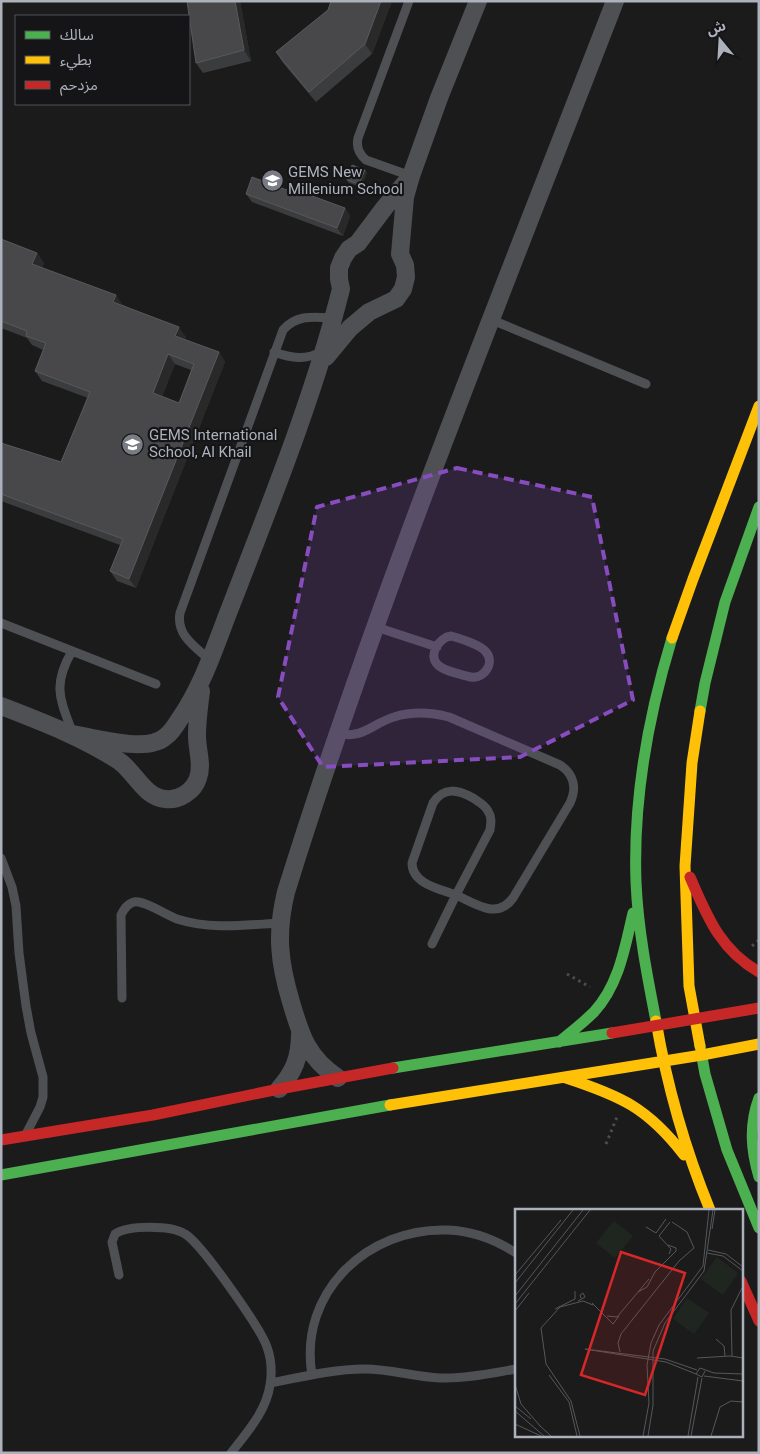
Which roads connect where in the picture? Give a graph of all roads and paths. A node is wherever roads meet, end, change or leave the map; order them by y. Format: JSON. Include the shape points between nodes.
{"nodes":[{"id":1,"x":409,"y":1,"type":"edge"},
{"id":2,"x":478,"y":1,"type":"edge"},
{"id":3,"x":615,"y":1,"type":"edge"},
{"id":4,"x":411,"y":176,"type":"junction"},
{"id":5,"x":333,"y":318,"type":"junction"},
{"id":6,"x":492,"y":320,"type":"junction"},
{"id":7,"x":274,"y":352,"type":"junction"},
{"id":8,"x":323,"y":356,"type":"junction"},
{"id":9,"x":646,"y":384,"type":"dead end"},
{"id":10,"x":759,"y":406,"type":"edge"},
{"id":11,"x":759,"y":507,"type":"edge"},
{"id":12,"x":759,"y":525,"type":"edge"},
{"id":13,"x":749,"y":534,"type":"junction"},
{"id":14,"x":1,"y":623,"type":"edge"},
{"id":15,"x":376,"y":627,"type":"junction"},
{"id":16,"x":437,"y":647,"type":"junction"},
{"id":17,"x":72,"y":651,"type":"junction"},
{"id":18,"x":210,"y":660,"type":"junction"},
{"id":19,"x":203,"y":677,"type":"junction"},
{"id":20,"x":156,"y":684,"type":"dead end"},
{"id":21,"x":1,"y":706,"type":"edge"},
{"id":22,"x":338,"y":733,"type":"junction"},
{"id":23,"x":73,"y":734,"type":"junction"},
{"id":24,"x":1,"y":858,"type":"edge"},
{"id":25,"x":686,"y":866,"type":"junction"},
{"id":26,"x":456,"y":895,"type":"junction"},
{"id":27,"x":638,"y":896,"type":"junction"},
{"id":28,"x":280,"y":923,"type":"junction"},
{"id":29,"x":432,"y":944,"type":"dead end"},
{"id":30,"x":759,"y":972,"type":"edge"},
{"id":31,"x":567,"y":974,"type":"dead end"},
{"id":32,"x":606,"y":996,"type":"junction"},
{"id":33,"x":122,"y":998,"type":"dead end"},
{"id":34,"x":759,"y":1008,"type":"edge"},
{"id":35,"x":695,"y":1020,"type":"junction"},
{"id":36,"x":656,"y":1026,"type":"junction"},
{"id":37,"x":300,"y":1034,"type":"junction"},
{"id":38,"x":559,"y":1042,"type":"junction"},
{"id":39,"x":759,"y":1044,"type":"edge"},
{"id":40,"x":702,"y":1055,"type":"junction"},
{"id":41,"x":663,"y":1061,"type":"junction"},
{"id":42,"x":565,"y":1077,"type":"junction"},
{"id":43,"x":338,"y":1078,"type":"junction"},
{"id":44,"x":279,"y":1089,"type":"junction"},
{"id":45,"x":759,"y":1098,"type":"edge"},
{"id":46,"x":625,"y":1101,"type":"junction"},
{"id":47,"x":23,"y":1137,"type":"junction"},
{"id":48,"x":1,"y":1140,"type":"edge"},
{"id":49,"x":606,"y":1144,"type":"dead end"},
{"id":50,"x":694,"y":1167,"type":"junction"},
{"id":51,"x":1,"y":1175,"type":"edge"},
{"id":52,"x":759,"y":1176,"type":"edge"},
{"id":53,"x":710,"y":1209,"type":"edge"},
{"id":54,"x":759,"y":1228,"type":"edge"},
{"id":55,"x":515,"y":1252,"type":"edge"},
{"id":56,"x":119,"y":1275,"type":"dead end"},
{"id":57,"x":742,"y":1283,"type":"edge"},
{"id":58,"x":759,"y":1321,"type":"edge"},
{"id":59,"x":515,"y":1370,"type":"edge"},
{"id":60,"x":312,"y":1375,"type":"junction"},
{"id":61,"x":270,"y":1384,"type":"junction"},
{"id":62,"x":231,"y":1453,"type":"edge"}],
"edges":[{"from":1,"to":4,"type":"lane","via":[[357,144],[366,160]]},
{"from":2,"to":4,"type":"street"},
{"from":3,"to":6,"type":"street"},
{"from":4,"to":5,"type":"street","via":[[343,258],[339,268],[341,289]]},
{"from":4,"to":8,"type":"street","via":[[402,223],[400,254],[406,277],[403,289],[396,299],[368,312]]},
{"from":5,"to":7,"type":"lane","via":[[308,316],[294,320],[283,330]]},
{"from":5,"to":8,"type":"street"},
{"from":6,"to":9,"type":"lane"},
{"from":6,"to":15,"type":"street"},
{"from":7,"to":8,"type":"lane","via":[[297,358]]},
{"from":7,"to":18,"type":"lane","via":[[180,613],[184,636]]},
{"from":8,"to":18,"type":"street"},
{"from":10,"to":27,"type":"street","via":[[679,616],[657,691],[639,804]]},
{"from":11,"to":13,"type":"street"},
{"from":12,"to":13,"type":"lane"},
{"from":13,"to":25,"type":"street","via":[[725,602],[705,683],[692,763]]},
{"from":14,"to":17,"type":"lane"},
{"from":15,"to":16,"type":"lane"},
{"from":15,"to":22,"type":"street"},
{"from":16,"to":16,"type":"lane","via":[[443,638],[451,636],[482,648],[489,656],[486,671],[474,678],[439,666],[434,660]]},
{"from":17,"to":20,"type":"lane"},
{"from":17,"to":23,"type":"lane","via":[[59,686]]},
{"from":18,"to":19,"type":"street"},
{"from":19,"to":23,"type":"street","via":[[177,724],[166,738],[158,742],[128,743]]},
{"from":19,"to":23,"type":"street","via":[[198,717],[198,778],[193,787],[176,798],[155,796],[121,762]]},
{"from":21,"to":23,"type":"street"},
{"from":22,"to":26,"type":"lane","via":[[361,733],[380,722],[407,714],[435,714],[449,717],[560,765],[571,775],[574,789],[570,803],[509,903],[492,910]]},
{"from":22,"to":28,"type":"street","via":[[290,877]]},
{"from":24,"to":47,"type":"lane","via":[[16,906],[26,1006],[44,1086],[40,1108]]},
{"from":25,"to":30,"type":"street","via":[[721,940],[739,959]]},
{"from":25,"to":35,"type":"street","via":[[688,977]]},
{"from":26,"to":26,"type":"lane","via":[[419,880],[412,868],[432,803],[449,790],[462,792],[480,803],[488,811],[491,823]]},
{"from":26,"to":29,"type":"lane"},
{"from":27,"to":32,"type":"street","via":[[622,962]]},
{"from":27,"to":36,"type":"street"},
{"from":28,"to":33,"type":"lane","via":[[210,926],[177,918],[140,902],[128,904],[121,915]]},
{"from":28,"to":37,"type":"street","via":[[282,969]]},
{"from":31,"to":32,"type":"path"},
{"from":32,"to":38,"type":"street"},
{"from":34,"to":35,"type":"street"},
{"from":35,"to":36,"type":"street"},
{"from":35,"to":40,"type":"street"},
{"from":36,"to":38,"type":"street"},
{"from":36,"to":41,"type":"street"},
{"from":37,"to":43,"type":"street","via":[[315,1059]]},
{"from":37,"to":44,"type":"street","via":[[296,1064]]},
{"from":38,"to":43,"type":"street"},
{"from":39,"to":40,"type":"street"},
{"from":40,"to":41,"type":"street"},
{"from":40,"to":54,"type":"street","via":[[727,1150]]},
{"from":41,"to":42,"type":"street"},
{"from":41,"to":50,"type":"street"},
{"from":42,"to":46,"type":"street"},
{"from":42,"to":51,"type":"street","via":[[360,1110]]},
{"from":43,"to":44,"type":"street"},
{"from":44,"to":47,"type":"street"},
{"from":45,"to":52,"type":"street","via":[[751,1134]]},
{"from":46,"to":49,"type":"path"},
{"from":46,"to":50,"type":"street","via":[[662,1128]]},
{"from":47,"to":48,"type":"street"},
{"from":50,"to":53,"type":"street"},
{"from":55,"to":60,"type":"lane","via":[[487,1238],[450,1230],[412,1233],[377,1246],[347,1268],[318,1310],[310,1335]]},
{"from":56,"to":61,"type":"lane","via":[[112,1242],[118,1232],[165,1227],[184,1233],[199,1246],[260,1330],[271,1365]]},
{"from":57,"to":58,"type":"street"},
{"from":59,"to":60,"type":"lane","via":[[443,1378],[364,1369]]},
{"from":60,"to":61,"type":"lane"},
{"from":61,"to":62,"type":"lane","via":[[259,1416]]}]}
